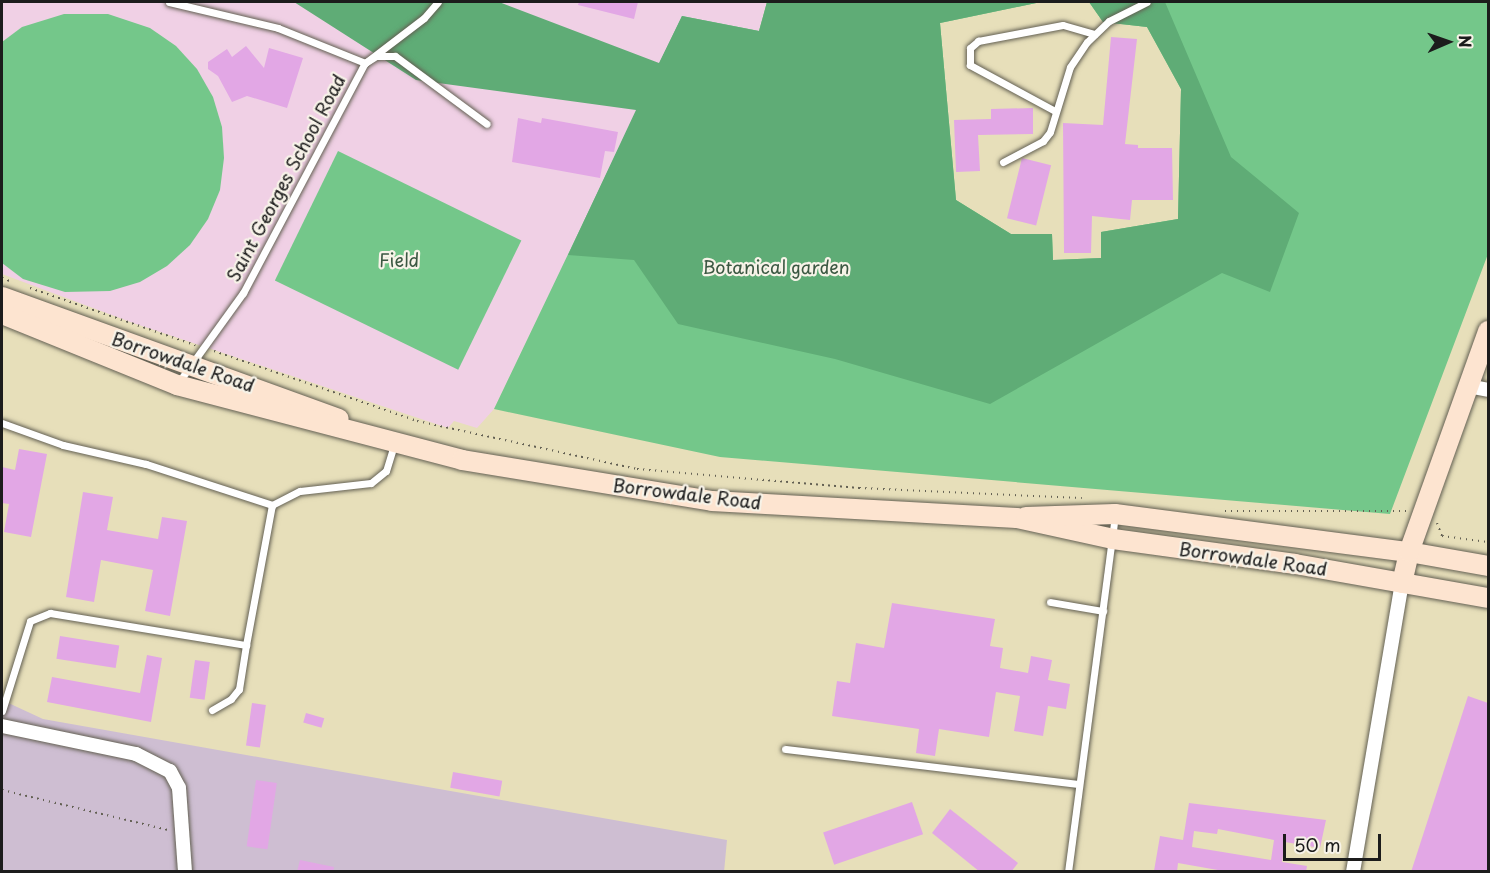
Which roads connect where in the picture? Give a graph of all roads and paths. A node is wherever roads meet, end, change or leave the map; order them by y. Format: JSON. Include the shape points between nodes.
{"nodes":[{"id":1,"x":169,"y":2,"type":"edge"},
{"id":2,"x":438,"y":2,"type":"edge"},
{"id":3,"x":1147,"y":2,"type":"edge"},
{"id":4,"x":1095,"y":34,"type":"junction"},
{"id":5,"x":365,"y":63,"type":"junction"},
{"id":6,"x":1055,"y":111,"type":"junction"},
{"id":7,"x":486,"y":124,"type":"dead end"},
{"id":8,"x":1003,"y":162,"type":"dead end"},
{"id":9,"x":2,"y":278,"type":"edge"},
{"id":10,"x":22,"y":286,"type":"dead end"},
{"id":11,"x":7,"y":289,"type":"edge"},
{"id":12,"x":2,"y":314,"type":"edge"},
{"id":13,"x":1488,"y":331,"type":"edge"},
{"id":14,"x":202,"y":347,"type":"junction"},
{"id":15,"x":188,"y":366,"type":"junction"},
{"id":16,"x":177,"y":385,"type":"junction"},
{"id":17,"x":1468,"y":386,"type":"junction"},
{"id":18,"x":1488,"y":390,"type":"edge"},
{"id":19,"x":2,"y":423,"type":"edge"},
{"id":20,"x":363,"y":431,"type":"junction"},
{"id":21,"x":395,"y":441,"type":"junction"},
{"id":22,"x":1085,"y":498,"type":"dead end"},
{"id":23,"x":272,"y":506,"type":"junction"},
{"id":24,"x":1222,"y":510,"type":"dead end"},
{"id":25,"x":1424,"y":510,"type":"junction"},
{"id":26,"x":1115,"y":514,"type":"junction"},
{"id":27,"x":1017,"y":518,"type":"junction"},
{"id":28,"x":1113,"y":539,"type":"junction"},
{"id":29,"x":1488,"y":542,"type":"edge"},
{"id":30,"x":1409,"y":552,"type":"junction"},
{"id":31,"x":1488,"y":566,"type":"edge"},
{"id":32,"x":1402,"y":583,"type":"junction"},
{"id":33,"x":1488,"y":598,"type":"edge"},
{"id":34,"x":1050,"y":602,"type":"dead end"},
{"id":35,"x":1103,"y":611,"type":"junction"},
{"id":36,"x":246,"y":645,"type":"junction"},
{"id":37,"x":5,"y":678,"type":"edge"},
{"id":38,"x":212,"y":710,"type":"dead end"},
{"id":39,"x":2,"y":711,"type":"edge"},
{"id":40,"x":2,"y":726,"type":"edge"},
{"id":41,"x":785,"y":749,"type":"dead end"},
{"id":42,"x":1079,"y":784,"type":"junction"},
{"id":43,"x":2,"y":790,"type":"edge"},
{"id":44,"x":184,"y":834,"type":"junction"},
{"id":45,"x":185,"y":872,"type":"edge"},
{"id":46,"x":1068,"y":872,"type":"edge"},
{"id":47,"x":1353,"y":872,"type":"edge"}],
"edges":[{"from":1,"to":5,"type":"lane","via":[[278,28]]},
{"from":2,"to":5,"type":"lane","name":"Saint Georges School Road","via":[[424,18]]},
{"from":3,"to":4,"type":"lane","via":[[1122,12]]},
{"from":4,"to":6,"type":"lane","via":[[1070,67]]},
{"from":4,"to":6,"type":"lane","via":[[1064,25],[978,41],[970,48],[970,65]]},
{"from":5,"to":7,"type":"lane","via":[[376,56],[395,57]]},
{"from":5,"to":14,"type":"lane","name":"Saint Georges School Road","via":[[243,293]]},
{"from":6,"to":8,"type":"lane","via":[[1043,141]]},
{"from":9,"to":11,"type":"path"},
{"from":10,"to":14,"type":"path"},
{"from":11,"to":15,"type":"main road","name":"Borrowdale Road"},
{"from":12,"to":16,"type":"main road","name":"Borrowdale Road"},
{"from":13,"to":17,"type":"main road"},
{"from":14,"to":15,"type":"lane","name":"Saint Georges School Road"},
{"from":14,"to":22,"type":"path","via":[[417,421],[637,469],[859,488]]},
{"from":15,"to":16,"type":"lane","name":"Saint Georges School Road"},
{"from":15,"to":20,"type":"main road","name":"Borrowdale Road","via":[[300,402]]},
{"from":16,"to":20,"type":"main road","name":"Borrowdale Road","via":[[336,429]]},
{"from":17,"to":18,"type":"street"},
{"from":17,"to":25,"type":"main road"},
{"from":19,"to":23,"type":"lane","via":[[63,445],[146,464]]},
{"from":20,"to":21,"type":"main road","name":"Borrowdale Road"},
{"from":21,"to":23,"type":"lane","via":[[386,471],[370,483],[300,492]]},
{"from":21,"to":27,"type":"main road","name":"Borrowdale Road","via":[[462,460],[712,501]]},
{"from":23,"to":36,"type":"lane"},
{"from":24,"to":25,"type":"path"},
{"from":25,"to":29,"type":"path","via":[[1432,510],[1442,536]]},
{"from":25,"to":30,"type":"main road"},
{"from":26,"to":27,"type":"main road","name":"Borrowdale Road","via":[[1048,513]]},
{"from":26,"to":28,"type":"lane"},
{"from":26,"to":30,"type":"main road","name":"Borrowdale Road"},
{"from":27,"to":28,"type":"main road","name":"Borrowdale Road"},
{"from":28,"to":32,"type":"main road","name":"Borrowdale Road"},
{"from":28,"to":35,"type":"lane"},
{"from":30,"to":31,"type":"main road","name":"Borrowdale Road"},
{"from":30,"to":32,"type":"main road"},
{"from":32,"to":33,"type":"main road","name":"Borrowdale Road"},
{"from":32,"to":47,"type":"street"},
{"from":34,"to":35,"type":"lane"},
{"from":35,"to":42,"type":"lane"},
{"from":36,"to":37,"type":"lane","via":[[39,614],[30,621]]},
{"from":36,"to":38,"type":"lane","via":[[239,689]]},
{"from":37,"to":39,"type":"lane"},
{"from":40,"to":44,"type":"street","via":[[155,762],[170,771],[179,788]]},
{"from":41,"to":42,"type":"lane"},
{"from":42,"to":46,"type":"lane"},
{"from":43,"to":44,"type":"path"},
{"from":44,"to":45,"type":"street"}]}
